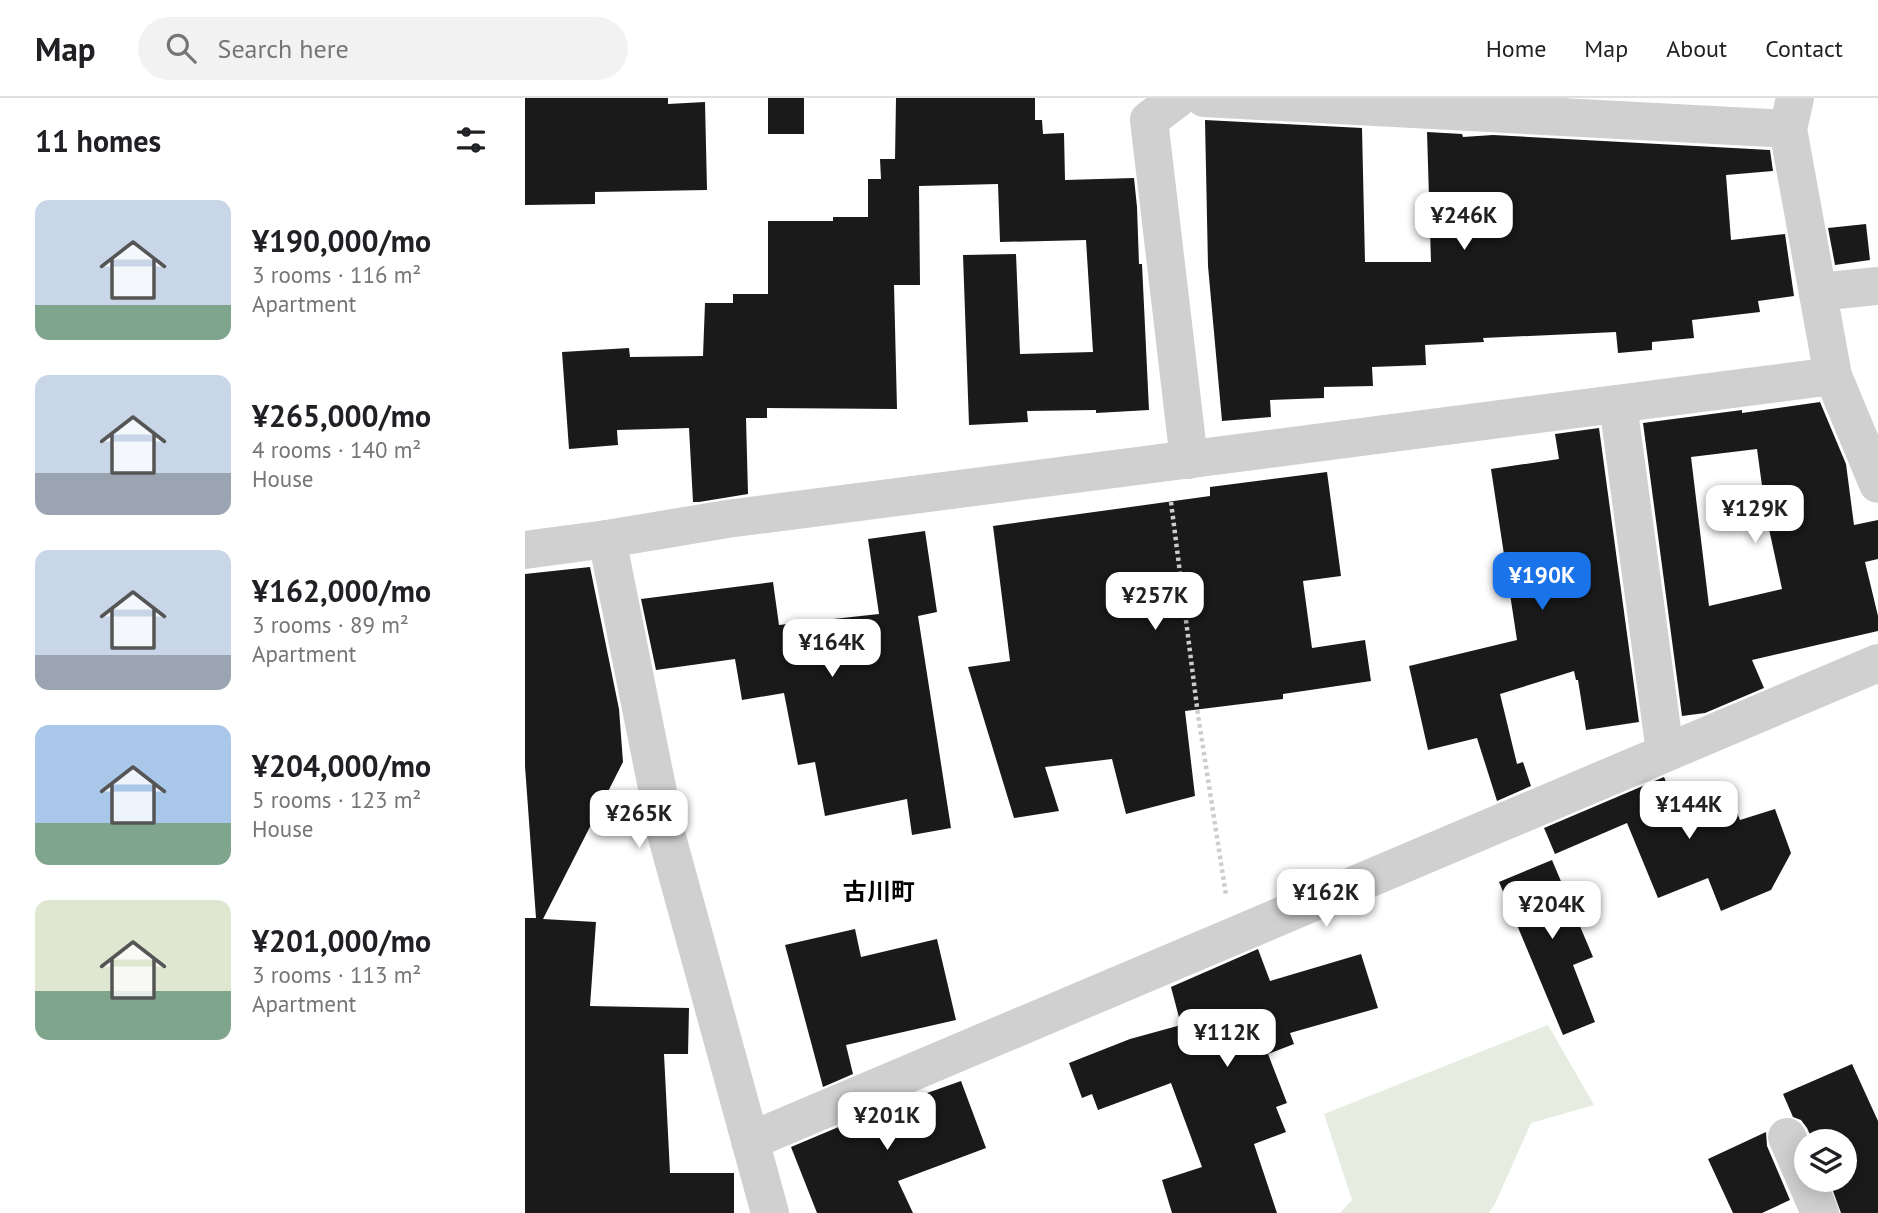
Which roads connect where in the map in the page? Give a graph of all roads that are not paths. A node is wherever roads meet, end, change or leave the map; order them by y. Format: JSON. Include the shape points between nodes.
{"nodes":[{"id":1,"x":1204,"y":98,"type":"edge"},
{"id":2,"x":1158,"y":105,"type":"edge"},
{"id":3,"x":1792,"y":113,"type":"edge"},
{"id":4,"x":1878,"y":286,"type":"edge"},
{"id":5,"x":1818,"y":292,"type":"junction"},
{"id":6,"x":1833,"y":376,"type":"junction"},
{"id":7,"x":1618,"y":404,"type":"junction"},
{"id":8,"x":1177,"y":461,"type":"junction"},
{"id":9,"x":1878,"y":484,"type":"edge"},
{"id":10,"x":607,"y":539,"type":"junction"},
{"id":11,"x":525,"y":550,"type":"edge"},
{"id":12,"x":1878,"y":663,"type":"edge"},
{"id":13,"x":1665,"y":752,"type":"junction"},
{"id":14,"x":1787,"y":1137,"type":"dead end"},
{"id":15,"x":750,"y":1141,"type":"junction"},
{"id":16,"x":770,"y":1213,"type":"edge"},
{"id":17,"x":1821,"y":1213,"type":"edge"}],
"edges":[{"from":1,"to":3,"type":"street"},
{"from":2,"to":8,"type":"street"},
{"from":3,"to":5,"type":"street"},
{"from":4,"to":5,"type":"street"},
{"from":5,"to":6,"type":"street"},
{"from":6,"to":7,"type":"street"},
{"from":6,"to":9,"type":"street"},
{"from":7,"to":8,"type":"street"},
{"from":7,"to":13,"type":"street"},
{"from":8,"to":10,"type":"street","via":[[727,519]]},
{"from":10,"to":11,"type":"street"},
{"from":10,"to":15,"type":"street","via":[[667,837]]},
{"from":12,"to":13,"type":"street"},
{"from":13,"to":15,"type":"street"},
{"from":14,"to":17,"type":"street"},
{"from":15,"to":16,"type":"street"}]}
